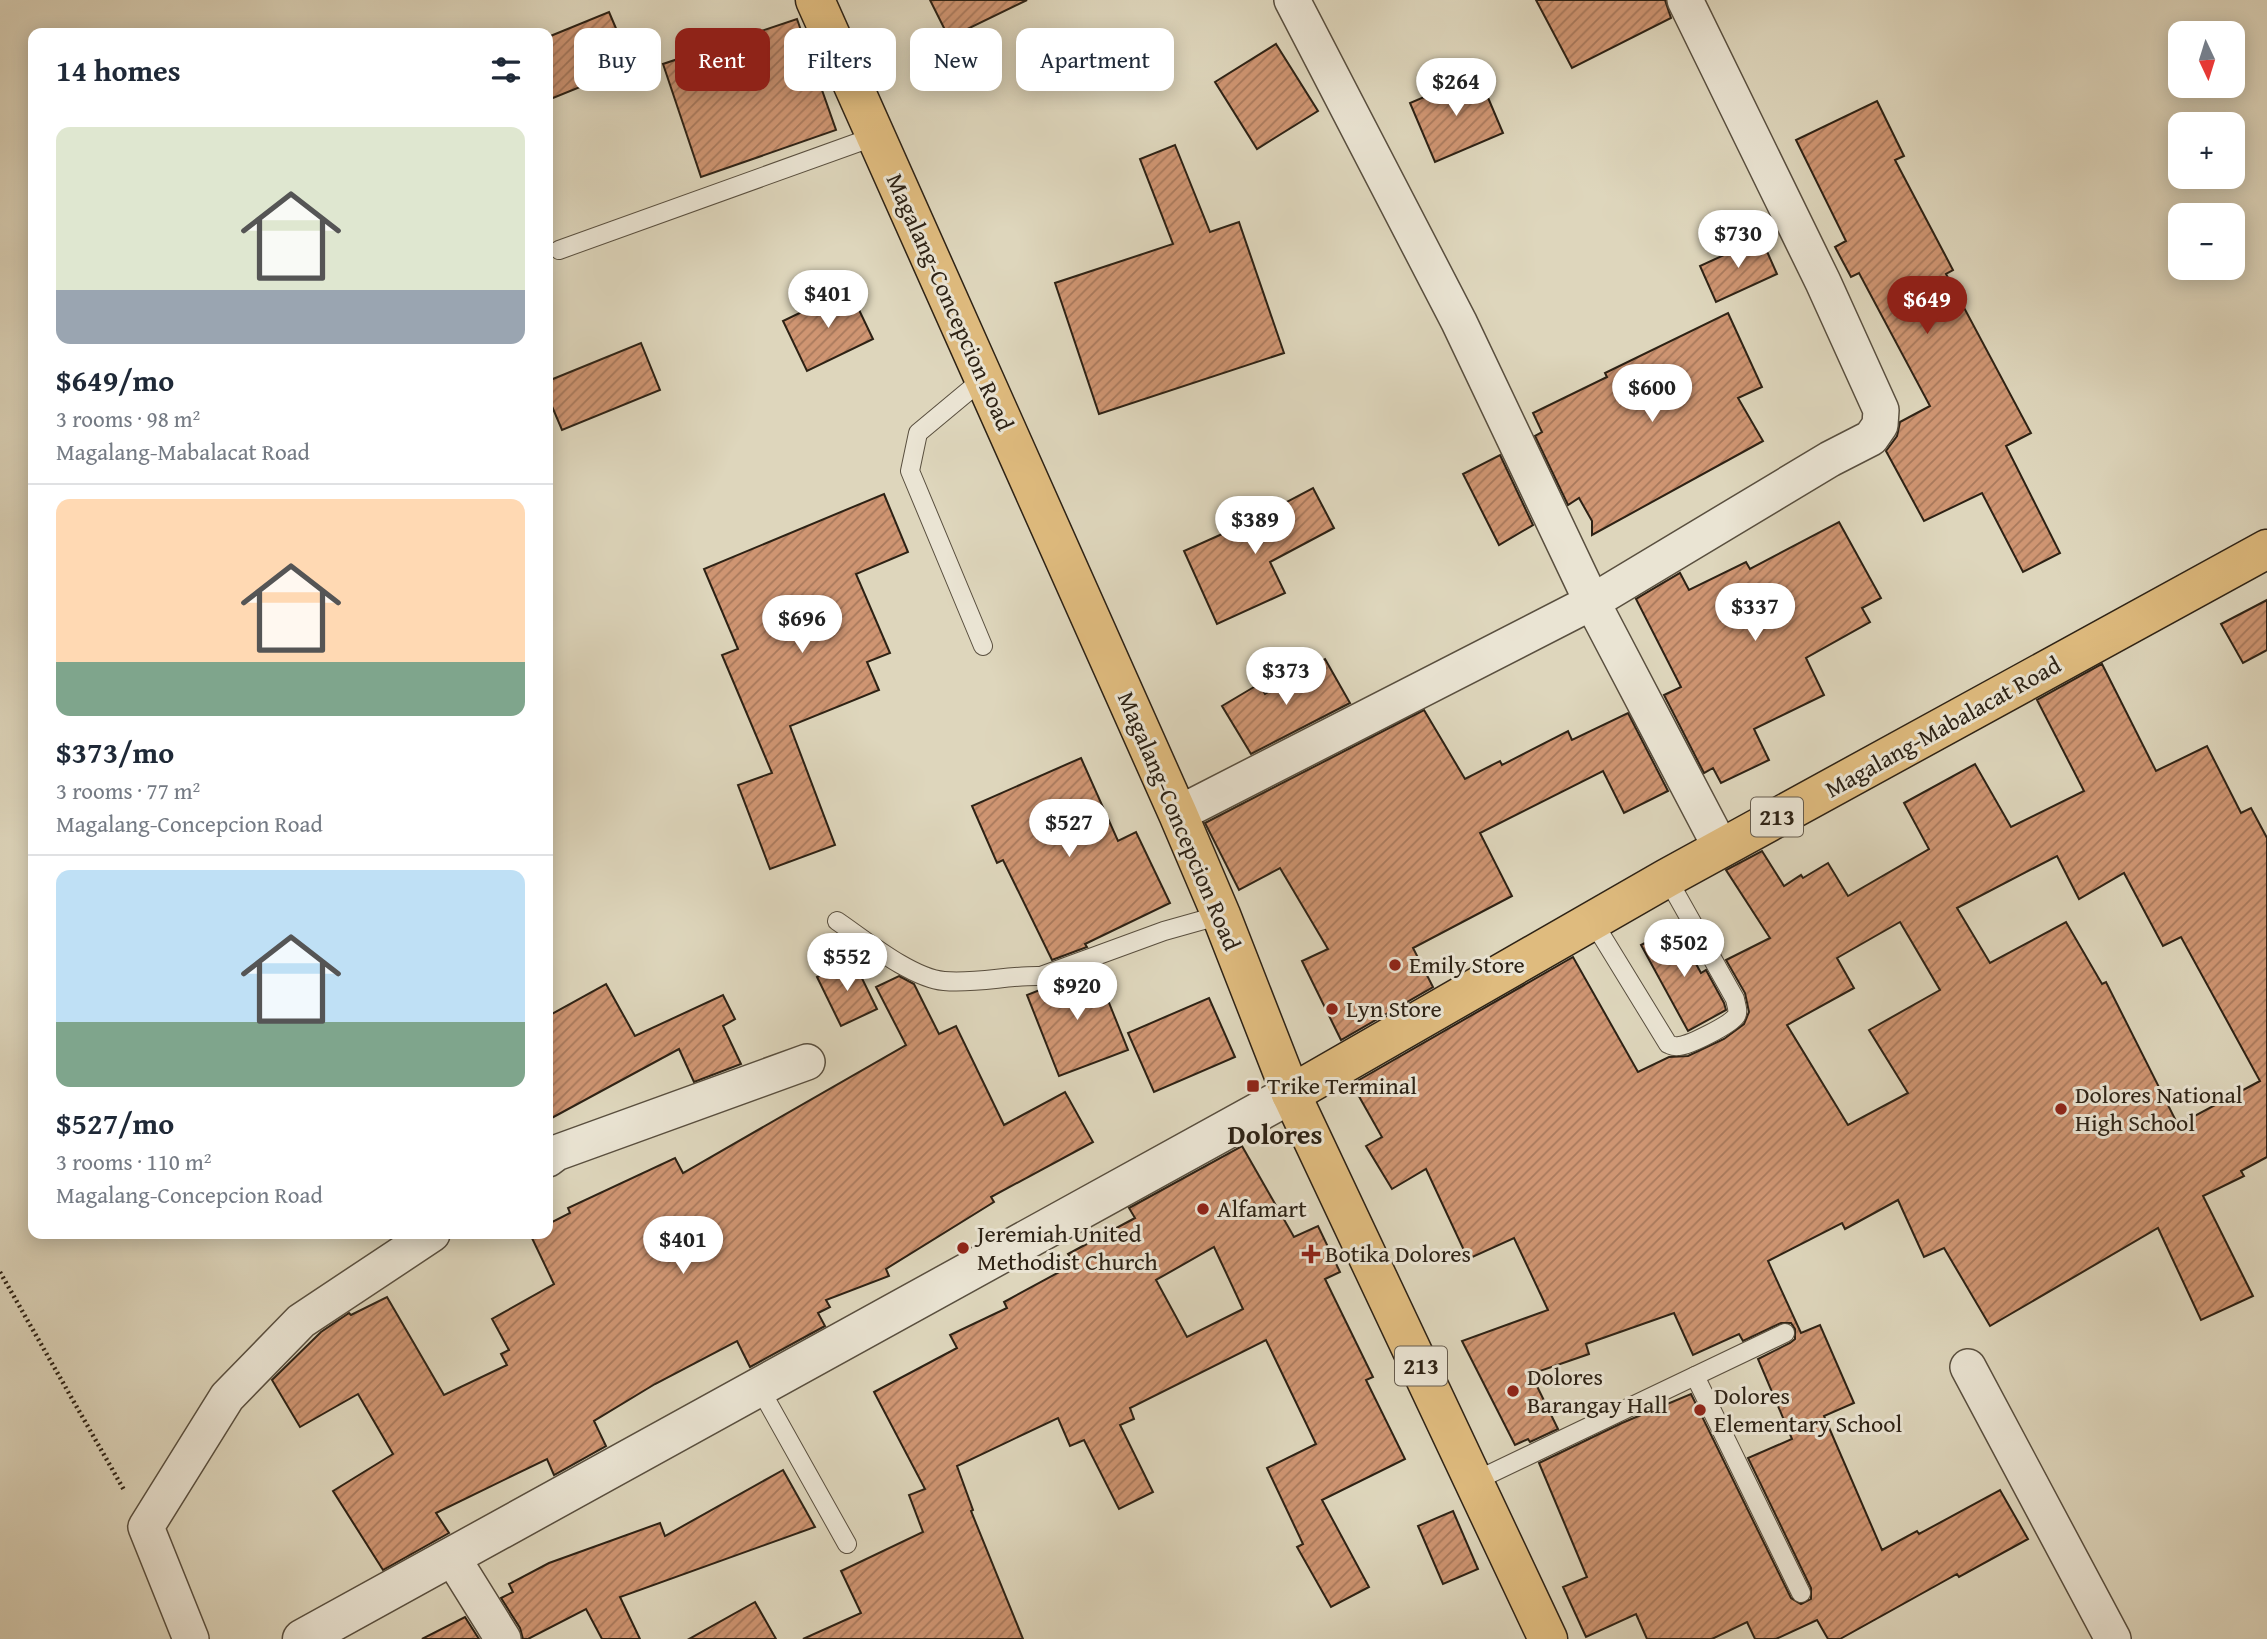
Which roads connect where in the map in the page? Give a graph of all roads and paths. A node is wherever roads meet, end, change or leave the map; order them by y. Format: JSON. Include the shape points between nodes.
{"nodes":[{"id":1,"x":815,"y":0,"type":"edge"},
{"id":2,"x":1292,"y":0,"type":"edge"},
{"id":3,"x":1685,"y":0,"type":"edge"},
{"id":4,"x":876,"y":136,"type":"junction"},
{"id":5,"x":558,"y":250,"type":"dead end"},
{"id":6,"x":984,"y":378,"type":"junction"},
{"id":7,"x":2267,"y":549,"type":"edge"},
{"id":8,"x":1592,"y":601,"type":"junction"},
{"id":9,"x":983,"y":646,"type":"dead end"},
{"id":10,"x":1178,"y":814,"type":"junction"},
{"id":11,"x":1721,"y":848,"type":"junction"},
{"id":12,"x":1667,"y":878,"type":"junction"},
{"id":13,"x":1221,"y":915,"type":"junction"},
{"id":14,"x":838,"y":920,"type":"dead end"},
{"id":15,"x":1592,"y":920,"type":"junction"},
{"id":16,"x":807,"y":1062,"type":"dead end"},
{"id":17,"x":1292,"y":1094,"type":"junction"},
{"id":18,"x":553,"y":1155,"type":"edge"},
{"id":19,"x":424,"y":1239,"type":"edge"},
{"id":20,"x":0,"y":1272,"type":"edge"},
{"id":21,"x":1785,"y":1333,"type":"dead end"},
{"id":22,"x":1968,"y":1367,"type":"dead end"},
{"id":23,"x":1695,"y":1376,"type":"junction"},
{"id":24,"x":759,"y":1387,"type":"junction"},
{"id":25,"x":1475,"y":1481,"type":"junction"},
{"id":26,"x":146,"y":1527,"type":"junction"},
{"id":27,"x":847,"y":1544,"type":"dead end"},
{"id":28,"x":452,"y":1557,"type":"junction"},
{"id":29,"x":1801,"y":1593,"type":"dead end"},
{"id":30,"x":191,"y":1639,"type":"edge"},
{"id":31,"x":302,"y":1639,"type":"edge"},
{"id":32,"x":503,"y":1639,"type":"edge"},
{"id":33,"x":1548,"y":1639,"type":"edge"},
{"id":34,"x":2113,"y":1639,"type":"edge"}],
"edges":[{"from":1,"to":4,"type":"main road","name":"Magalang-Concepcion Road"},
{"from":2,"to":8,"type":"street","via":[[1460,322]]},
{"from":3,"to":8,"type":"street","via":[[1823,282],[1881,410],[1880,425],[1871,439]]},
{"from":4,"to":5,"type":"lane"},
{"from":4,"to":6,"type":"main road","name":"Magalang-Concepcion Road"},
{"from":6,"to":9,"type":"lane","via":[[918,433],[910,471]]},
{"from":6,"to":10,"type":"main road","name":"Magalang-Concepcion Road"},
{"from":7,"to":11,"type":"main road","name":"Magalang-Mabalacat Road","number":"213"},
{"from":8,"to":10,"type":"street"},
{"from":8,"to":11,"type":"street"},
{"from":10,"to":13,"type":"main road","name":"Magalang-Concepcion Road"},
{"from":11,"to":12,"type":"main road","name":"Magalang-Mabalacat Road","number":"213"},
{"from":12,"to":15,"type":"main road","name":"Magalang-Mabalacat Road","number":"213"},
{"from":12,"to":15,"type":"lane","via":[[1735,999],[1735,1017],[1713,1031],[1683,1045],[1668,1044]]},
{"from":13,"to":14,"type":"lane","via":[[1164,930],[1041,976],[966,981],[941,981],[899,964]]},
{"from":13,"to":17,"type":"main road","name":"Magalang-Concepcion Road"},
{"from":15,"to":17,"type":"main road","name":"Magalang-Mabalacat Road","number":"213"},
{"from":16,"to":18,"type":"street"},
{"from":17,"to":24,"type":"street"},
{"from":17,"to":25,"type":"main road","name":"Magalang-Concepcion Road","number":"213"},
{"from":19,"to":26,"type":"street","via":[[301,1321],[227,1397]]},
{"from":20,"to":26,"type":"path"},
{"from":21,"to":23,"type":"lane"},
{"from":22,"to":34,"type":"street"},
{"from":23,"to":25,"type":"lane"},
{"from":23,"to":29,"type":"lane"},
{"from":24,"to":27,"type":"lane"},
{"from":24,"to":28,"type":"street"},
{"from":25,"to":33,"type":"main road","name":"Magalang-Concepcion Road","number":"213"},
{"from":26,"to":30,"type":"street"},
{"from":28,"to":31,"type":"street"},
{"from":28,"to":32,"type":"street"}]}
